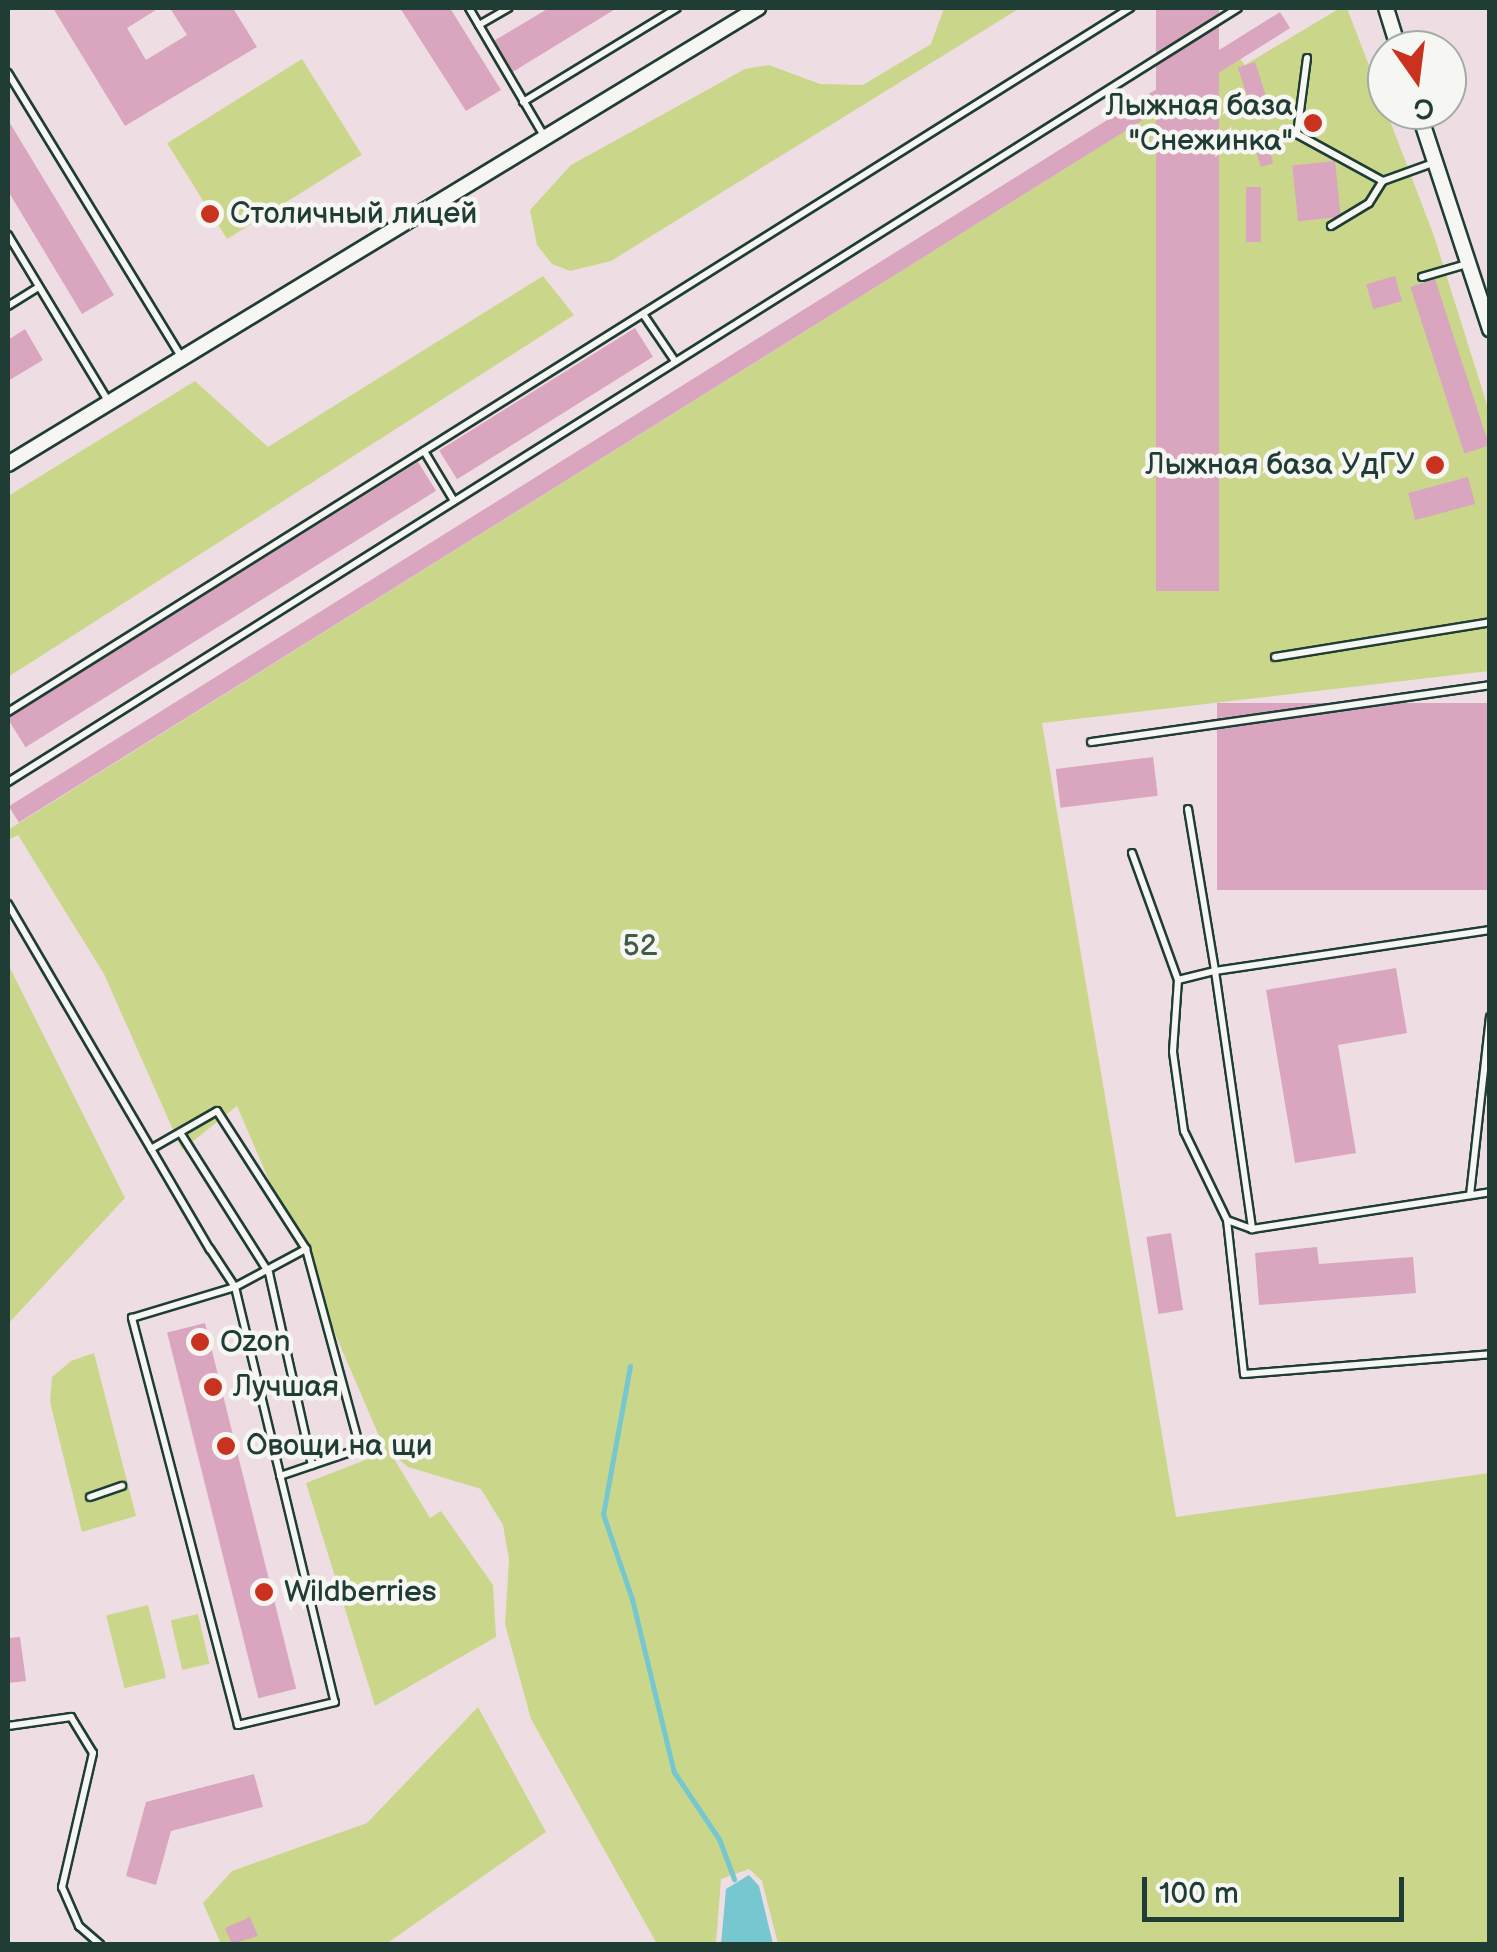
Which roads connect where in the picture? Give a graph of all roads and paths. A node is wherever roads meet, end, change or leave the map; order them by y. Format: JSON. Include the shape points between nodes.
{"nodes":[{"id":1,"x":469,"y":8,"type":"edge"},
{"id":2,"x":508,"y":8,"type":"edge"},
{"id":3,"x":677,"y":8,"type":"edge"},
{"id":4,"x":758,"y":8,"type":"edge"},
{"id":5,"x":1130,"y":8,"type":"edge"},
{"id":6,"x":1238,"y":8,"type":"edge"},
{"id":7,"x":479,"y":25,"type":"junction"},
{"id":8,"x":1307,"y":58,"type":"dead end"},
{"id":9,"x":8,"y":73,"type":"edge"},
{"id":10,"x":523,"y":102,"type":"junction"},
{"id":11,"x":1424,"y":130,"type":"edge"},
{"id":12,"x":544,"y":137,"type":"junction"},
{"id":13,"x":1434,"y":162,"type":"junction"},
{"id":14,"x":1383,"y":182,"type":"junction"},
{"id":15,"x":1330,"y":226,"type":"dead end"},
{"id":16,"x":8,"y":235,"type":"edge"},
{"id":17,"x":1468,"y":264,"type":"junction"},
{"id":18,"x":1422,"y":277,"type":"dead end"},
{"id":19,"x":39,"y":287,"type":"junction"},
{"id":20,"x":8,"y":306,"type":"edge"},
{"id":21,"x":643,"y":314,"type":"junction"},
{"id":22,"x":1490,"y":328,"type":"edge"},
{"id":23,"x":182,"y":357,"type":"junction"},
{"id":24,"x":675,"y":361,"type":"junction"},
{"id":25,"x":108,"y":402,"type":"junction"},
{"id":26,"x":424,"y":450,"type":"junction"},
{"id":27,"x":8,"y":464,"type":"edge"},
{"id":28,"x":454,"y":501,"type":"junction"},
{"id":29,"x":1490,"y":622,"type":"edge"},
{"id":30,"x":1275,"y":657,"type":"dead end"},
{"id":31,"x":1490,"y":685,"type":"edge"},
{"id":32,"x":8,"y":712,"type":"edge"},
{"id":33,"x":1091,"y":742,"type":"dead end"},
{"id":34,"x":8,"y":782,"type":"edge"},
{"id":35,"x":1188,"y":809,"type":"dead end"},
{"id":36,"x":1132,"y":853,"type":"dead end"},
{"id":37,"x":8,"y":904,"type":"edge"},
{"id":38,"x":1490,"y":930,"type":"edge"},
{"id":39,"x":1216,"y":971,"type":"junction"},
{"id":40,"x":1178,"y":980,"type":"junction"},
{"id":41,"x":1490,"y":1018,"type":"edge"},
{"id":42,"x":181,"y":1134,"type":"junction"},
{"id":43,"x":152,"y":1149,"type":"junction"},
{"id":44,"x":1490,"y":1192,"type":"edge"},
{"id":45,"x":1470,"y":1195,"type":"junction"},
{"id":46,"x":1227,"y":1220,"type":"junction"},
{"id":47,"x":1252,"y":1230,"type":"junction"},
{"id":48,"x":306,"y":1248,"type":"junction"},
{"id":49,"x":269,"y":1272,"type":"junction"},
{"id":50,"x":235,"y":1287,"type":"junction"},
{"id":51,"x":1490,"y":1354,"type":"edge"},
{"id":52,"x":377,"y":1442,"type":"dead end"},
{"id":53,"x":360,"y":1448,"type":"junction"},
{"id":54,"x":312,"y":1465,"type":"junction"},
{"id":55,"x":280,"y":1476,"type":"junction"},
{"id":56,"x":122,"y":1486,"type":"dead end"},
{"id":57,"x":90,"y":1497,"type":"dead end"},
{"id":58,"x":8,"y":1726,"type":"edge"},
{"id":59,"x":100,"y":1944,"type":"edge"}],
"edges":[{"from":1,"to":7,"type":"lane"},
{"from":2,"to":7,"type":"lane"},
{"from":3,"to":10,"type":"lane"},
{"from":4,"to":12,"type":"street"},
{"from":5,"to":21,"type":"lane"},
{"from":6,"to":24,"type":"lane"},
{"from":7,"to":10,"type":"lane"},
{"from":8,"to":14,"type":"lane","via":[[1297,134]]},
{"from":9,"to":23,"type":"lane"},
{"from":10,"to":12,"type":"lane"},
{"from":11,"to":13,"type":"street"},
{"from":12,"to":23,"type":"street"},
{"from":13,"to":14,"type":"lane"},
{"from":13,"to":17,"type":"street"},
{"from":14,"to":15,"type":"lane","via":[[1369,203]]},
{"from":16,"to":19,"type":"lane"},
{"from":17,"to":18,"type":"lane"},
{"from":17,"to":22,"type":"street"},
{"from":19,"to":20,"type":"lane"},
{"from":19,"to":25,"type":"lane"},
{"from":21,"to":24,"type":"lane"},
{"from":21,"to":26,"type":"lane"},
{"from":23,"to":25,"type":"street"},
{"from":24,"to":28,"type":"lane"},
{"from":25,"to":27,"type":"street"},
{"from":26,"to":28,"type":"lane"},
{"from":26,"to":32,"type":"lane"},
{"from":28,"to":34,"type":"lane"},
{"from":29,"to":30,"type":"lane"},
{"from":31,"to":33,"type":"lane"},
{"from":35,"to":39,"type":"lane"},
{"from":36,"to":40,"type":"lane"},
{"from":37,"to":43,"type":"lane"},
{"from":38,"to":39,"type":"lane"},
{"from":39,"to":40,"type":"lane"},
{"from":39,"to":47,"type":"lane"},
{"from":40,"to":46,"type":"lane","via":[[1173,1052],[1184,1131]]},
{"from":41,"to":45,"type":"lane"},
{"from":42,"to":43,"type":"lane"},
{"from":42,"to":48,"type":"lane","via":[[217,1111]]},
{"from":42,"to":49,"type":"lane"},
{"from":43,"to":50,"type":"lane"},
{"from":44,"to":45,"type":"lane"},
{"from":45,"to":47,"type":"lane"},
{"from":46,"to":47,"type":"lane"},
{"from":46,"to":51,"type":"lane","via":[[1244,1374]]},
{"from":48,"to":49,"type":"lane"},
{"from":48,"to":53,"type":"lane"},
{"from":49,"to":50,"type":"lane"},
{"from":49,"to":54,"type":"lane"},
{"from":50,"to":55,"type":"lane"},
{"from":50,"to":55,"type":"lane","via":[[132,1318],[238,1725],[335,1702]]},
{"from":52,"to":53,"type":"lane"},
{"from":53,"to":54,"type":"lane"},
{"from":54,"to":55,"type":"lane"},
{"from":56,"to":57,"type":"lane"},
{"from":58,"to":59,"type":"lane","via":[[70,1717],[93,1752],[62,1887],[78,1926]]}]}
